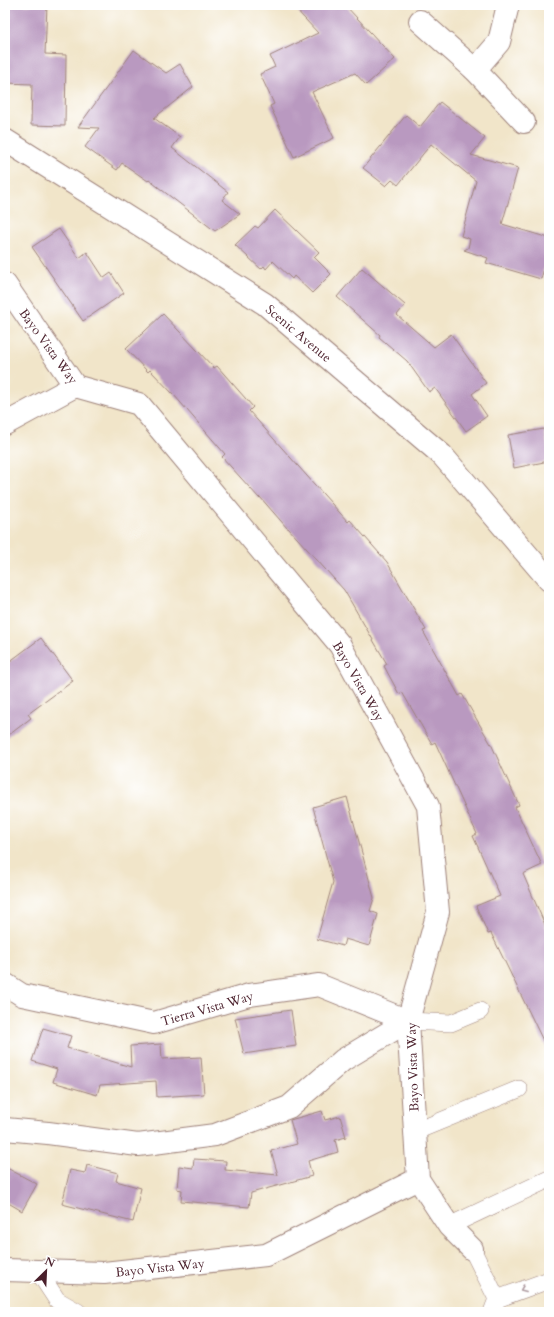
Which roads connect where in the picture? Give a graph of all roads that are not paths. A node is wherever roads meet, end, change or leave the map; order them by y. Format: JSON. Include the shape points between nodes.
{"nodes":[{"id":1,"x":508,"y":5,"type":"edge"},
{"id":2,"x":420,"y":22,"type":"dead end"},
{"id":3,"x":475,"y":70,"type":"junction"},
{"id":4,"x":524,"y":122,"type":"dead end"},
{"id":5,"x":5,"y":140,"type":"edge"},
{"id":6,"x":5,"y":284,"type":"edge"},
{"id":7,"x":75,"y":386,"type":"junction"},
{"id":8,"x":5,"y":424,"type":"edge"},
{"id":9,"x":549,"y":580,"type":"edge"},
{"id":10,"x":5,"y":984,"type":"edge"},
{"id":11,"x":480,"y":1011,"type":"dead end"},
{"id":12,"x":408,"y":1021,"type":"junction"},
{"id":13,"x":519,"y":1089,"type":"dead end"},
{"id":14,"x":5,"y":1129,"type":"edge"},
{"id":15,"x":414,"y":1132,"type":"junction"},
{"id":16,"x":418,"y":1179,"type":"junction"},
{"id":17,"x":549,"y":1179,"type":"edge"},
{"id":18,"x":450,"y":1226,"type":"junction"},
{"id":19,"x":472,"y":1249,"type":"joint"},
{"id":20,"x":5,"y":1270,"type":"edge"},
{"id":21,"x":38,"y":1271,"type":"junction"},
{"id":22,"x":549,"y":1280,"type":"edge"},
{"id":23,"x":494,"y":1305,"type":"edge"},
{"id":24,"x":78,"y":1312,"type":"edge"}],
"edges":[{"from":1,"to":3,"type":"street","via":[[499,42]]},
{"from":2,"to":3,"type":"street"},
{"from":3,"to":4,"type":"street"},
{"from":5,"to":9,"type":"street","name":"Scenic Avenue","via":[[265,304],[442,454]]},
{"from":6,"to":7,"type":"street","name":"Bayo Vista Way"},
{"from":7,"to":8,"type":"street"},
{"from":7,"to":12,"type":"street","name":"Bayo Vista Way","via":[[139,404],[340,645],[428,806],[438,912]]},
{"from":10,"to":12,"type":"street","name":"Tierra Vista Way","via":[[22,995],[154,1023],[249,995],[319,985]]},
{"from":11,"to":12,"type":"lane","via":[[451,1023]]},
{"from":12,"to":14,"type":"street","via":[[343,1060],[289,1107],[215,1135],[138,1145]]},
{"from":12,"to":15,"type":"street","name":"Bayo Vista Way"},
{"from":13,"to":15,"type":"lane"},
{"from":15,"to":16,"type":"street","name":"Bayo Vista Way"},
{"from":16,"to":18,"type":"street","name":"Bayo Vista Way"},
{"from":16,"to":21,"type":"street","name":"Bayo Vista Way","via":[[266,1255],[104,1273]]},
{"from":17,"to":18,"type":"lane"},
{"from":18,"to":19,"type":"street","name":"Bayo Vista Way"},
{"from":19,"to":23,"type":"lane"},
{"from":20,"to":21,"type":"street","name":"Bayo Vista Way"},
{"from":21,"to":24,"type":"lane","via":[[57,1300]]},
{"from":22,"to":23,"type":"lane","one_way":true}]}
